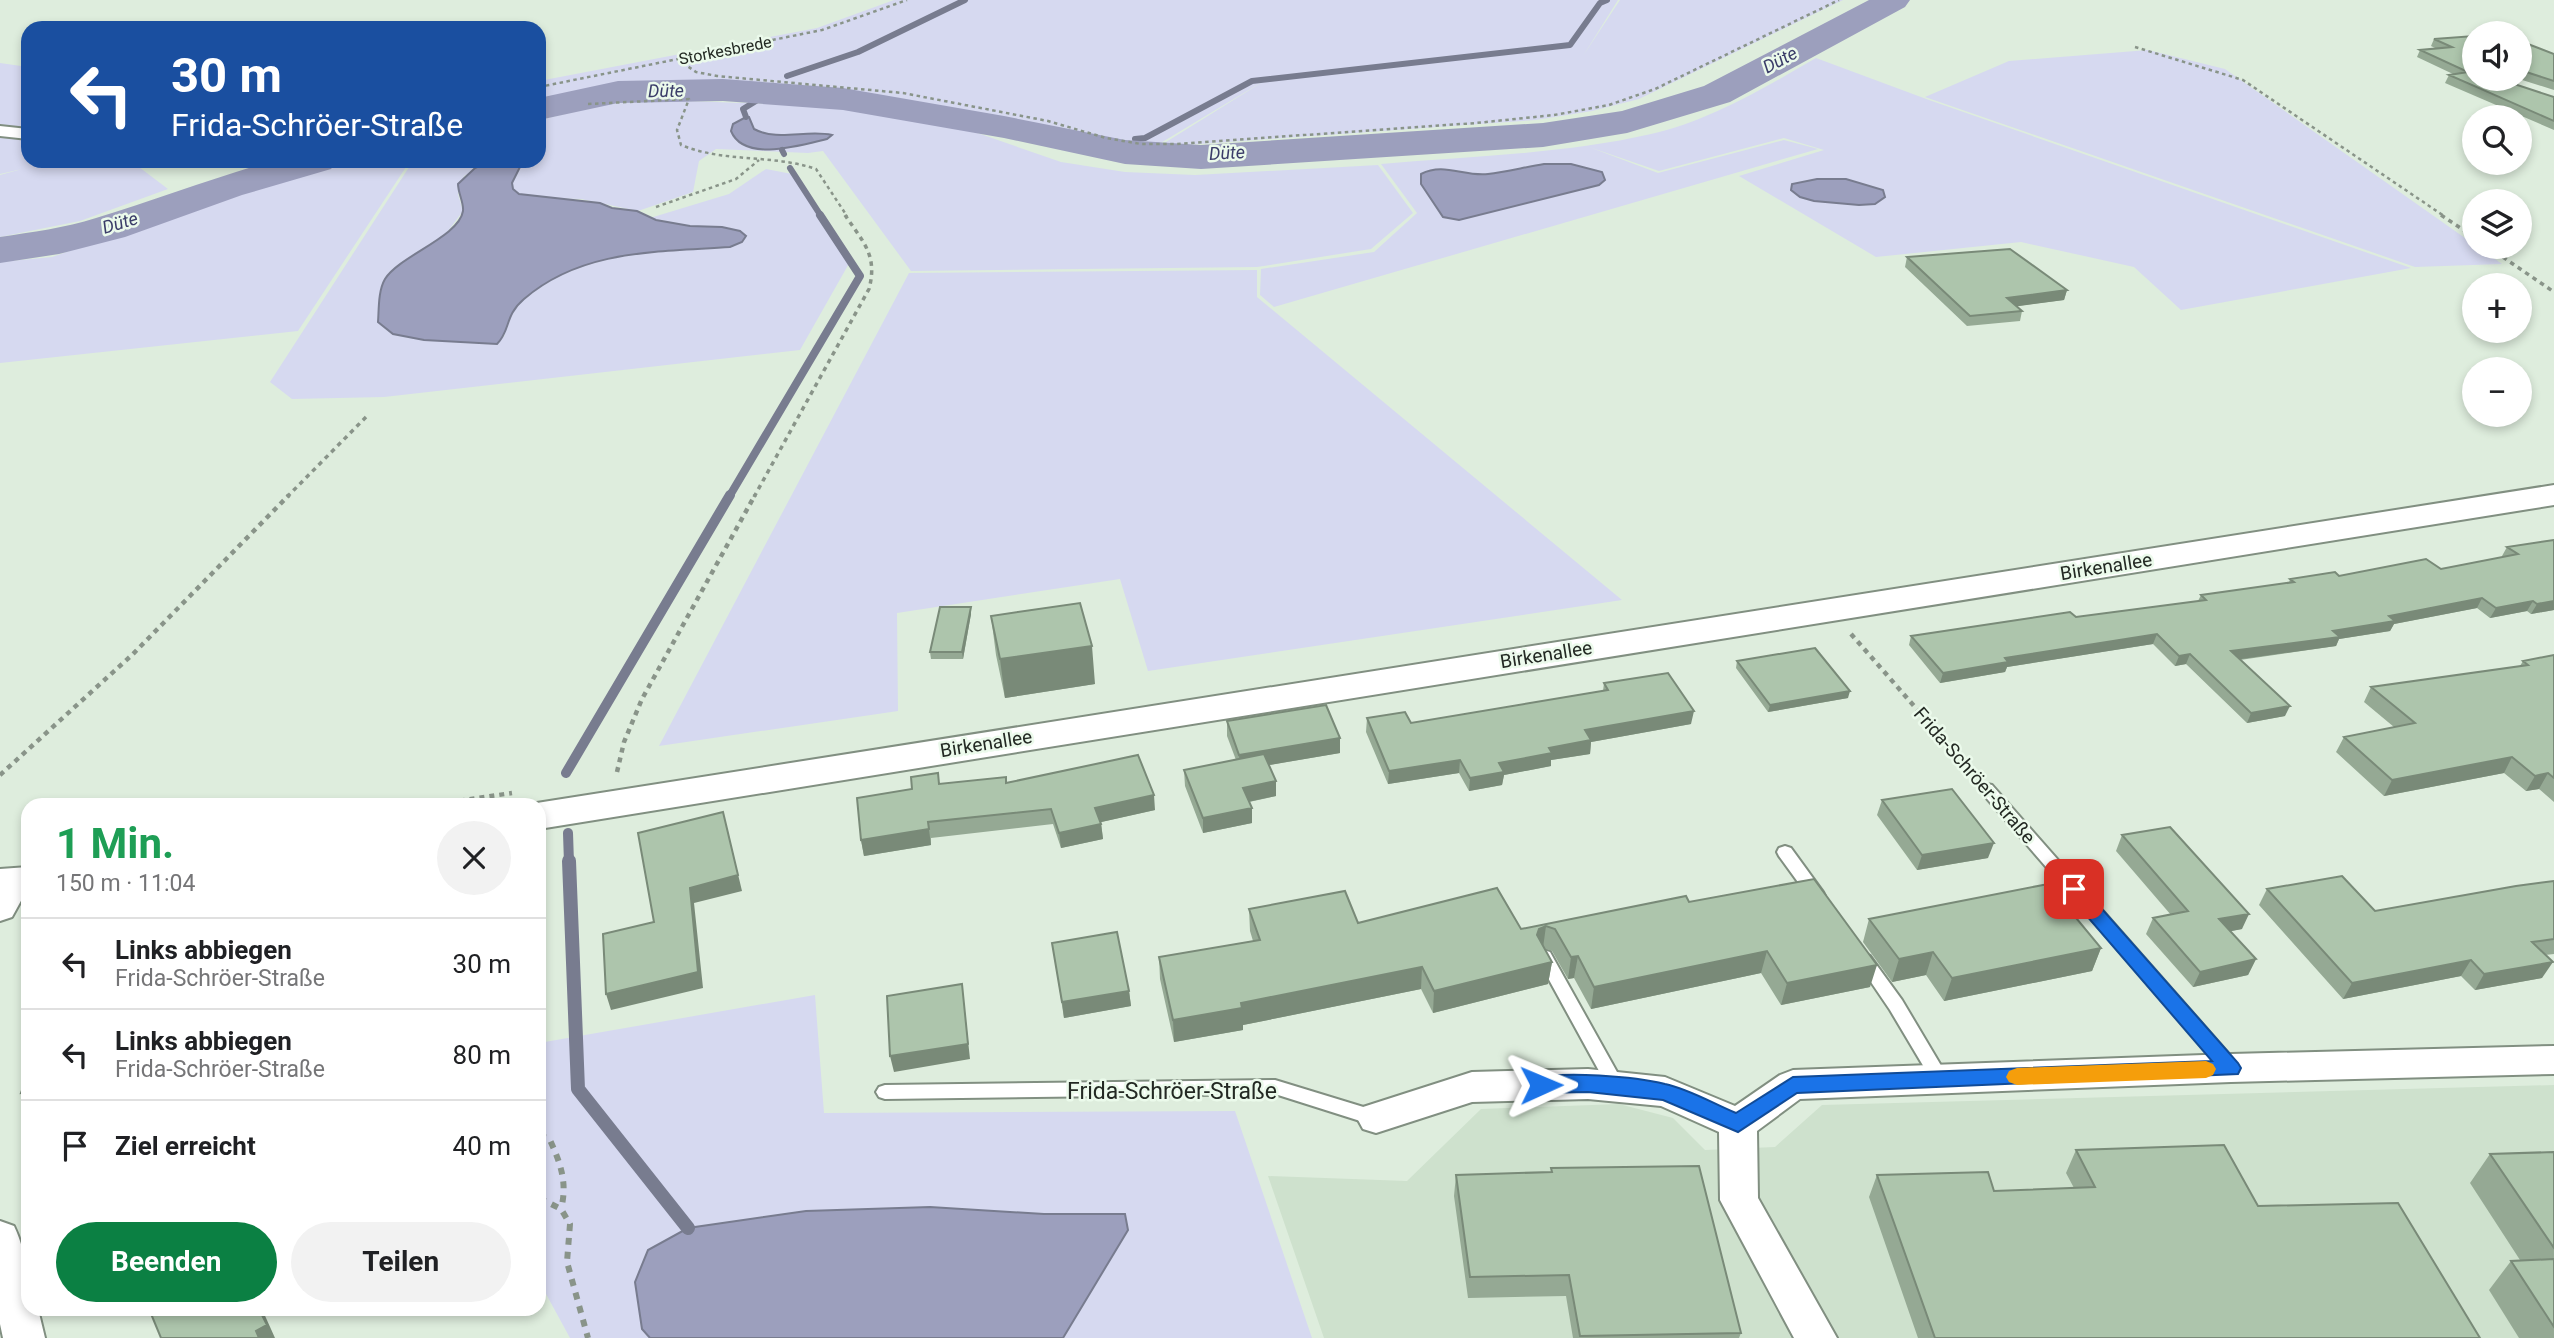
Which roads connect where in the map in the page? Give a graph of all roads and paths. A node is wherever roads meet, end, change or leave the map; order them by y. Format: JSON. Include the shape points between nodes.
{"nodes":[{"id":1,"x":907,"y":0,"type":"edge"},
{"id":2,"x":1839,"y":0,"type":"edge"},
{"id":3,"x":2136,"y":47,"type":"dead end"},
{"id":4,"x":677,"y":59,"type":"junction"},
{"id":5,"x":546,"y":86,"type":"edge"},
{"id":6,"x":588,"y":104,"type":"dead end"},
{"id":7,"x":0,"y":131,"type":"edge"},
{"id":8,"x":21,"y":133,"type":"edge"},
{"id":9,"x":760,"y":159,"type":"junction"},
{"id":10,"x":656,"y":207,"type":"dead end"},
{"id":11,"x":2462,"y":229,"type":"edge"},
{"id":12,"x":2506,"y":259,"type":"edge"},
{"id":13,"x":2554,"y":292,"type":"edge"},
{"id":14,"x":366,"y":417,"type":"dead end"},
{"id":15,"x":2554,"y":495,"type":"edge"},
{"id":16,"x":1829,"y":610,"type":"junction"},
{"id":17,"x":0,"y":775,"type":"edge"},
{"id":18,"x":1986,"y":789,"type":"joint"},
{"id":19,"x":613,"y":803,"type":"junction"},
{"id":20,"x":546,"y":814,"type":"edge"},
{"id":21,"x":1785,"y":852,"type":"dead end"},
{"id":22,"x":1825,"y":907,"type":"edge"},
{"id":23,"x":1857,"y":950,"type":"edge"},
{"id":24,"x":1544,"y":956,"type":"edge"},
{"id":25,"x":2554,"y":1060,"type":"edge"},
{"id":26,"x":2231,"y":1068,"type":"junction"},
{"id":27,"x":1940,"y":1080,"type":"junction"},
{"id":28,"x":1616,"y":1087,"type":"junction"},
{"id":29,"x":885,"y":1093,"type":"dead end"},
{"id":30,"x":1376,"y":1118,"type":"joint"},
{"id":31,"x":1738,"y":1124,"type":"junction"},
{"id":32,"x":546,"y":1137,"type":"edge"},
{"id":33,"x":546,"y":1202,"type":"edge"},
{"id":34,"x":561,"y":1209,"type":"junction"},
{"id":35,"x":0,"y":1238,"type":"edge"},
{"id":36,"x":24,"y":1338,"type":"edge"},
{"id":37,"x":587,"y":1338,"type":"edge"},
{"id":38,"x":1816,"y":1338,"type":"edge"}],
"edges":[{"from":1,"to":4,"type":"path","name":"Storkesbrede","via":[[822,30]]},
{"from":2,"to":4,"type":"path","via":[[1655,89],[1609,105],[1476,123],[1176,144],[1106,138],[1048,121],[903,93],[718,76],[696,72]]},
{"from":3,"to":11,"type":"path","via":[[2243,80]]},
{"from":4,"to":5,"type":"path","name":"Storkesbrede"},
{"from":6,"to":9,"type":"path","via":[[689,99],[677,130],[681,145],[696,153]]},
{"from":7,"to":8,"type":"street"},
{"from":9,"to":10,"type":"path","via":[[736,179]]},
{"from":9,"to":19,"type":"path","via":[[816,169],[872,256],[874,271],[869,289],[642,699],[624,742]]},
{"from":12,"to":13,"type":"path"},
{"from":14,"to":17,"type":"path","via":[[133,653]]},
{"from":15,"to":16,"type":"street","name":"Birkenallee"},
{"from":16,"to":18,"type":"path","name":"Frida-Schröer-Straße"},
{"from":16,"to":19,"type":"street","name":"Birkenallee"},
{"from":18,"to":26,"type":"lane","name":"Frida-Schröer-Straße"},
{"from":19,"to":20,"type":"street","name":"Birkenallee"},
{"from":21,"to":22,"type":"lane"},
{"from":23,"to":27,"type":"lane"},
{"from":24,"to":28,"type":"lane"},
{"from":25,"to":26,"type":"street"},
{"from":26,"to":27,"type":"street"},
{"from":27,"to":31,"type":"street","via":[[1793,1085]]},
{"from":28,"to":30,"type":"street","name":"Frida-Schröer-Straße","via":[[1472,1087]]},
{"from":28,"to":31,"type":"street","name":"Frida-Schröer-Straße","via":[[1665,1092]]},
{"from":29,"to":30,"type":"lane","name":"Frida-Schröer-Straße","via":[[1275,1087]]},
{"from":31,"to":38,"type":"street","via":[[1739,1200]]},
{"from":32,"to":34,"type":"path","via":[[561,1163],[567,1191]]},
{"from":33,"to":34,"type":"path"},
{"from":34,"to":37,"type":"path","via":[[570,1224],[566,1262]]},
{"from":35,"to":36,"type":"street"}]}
